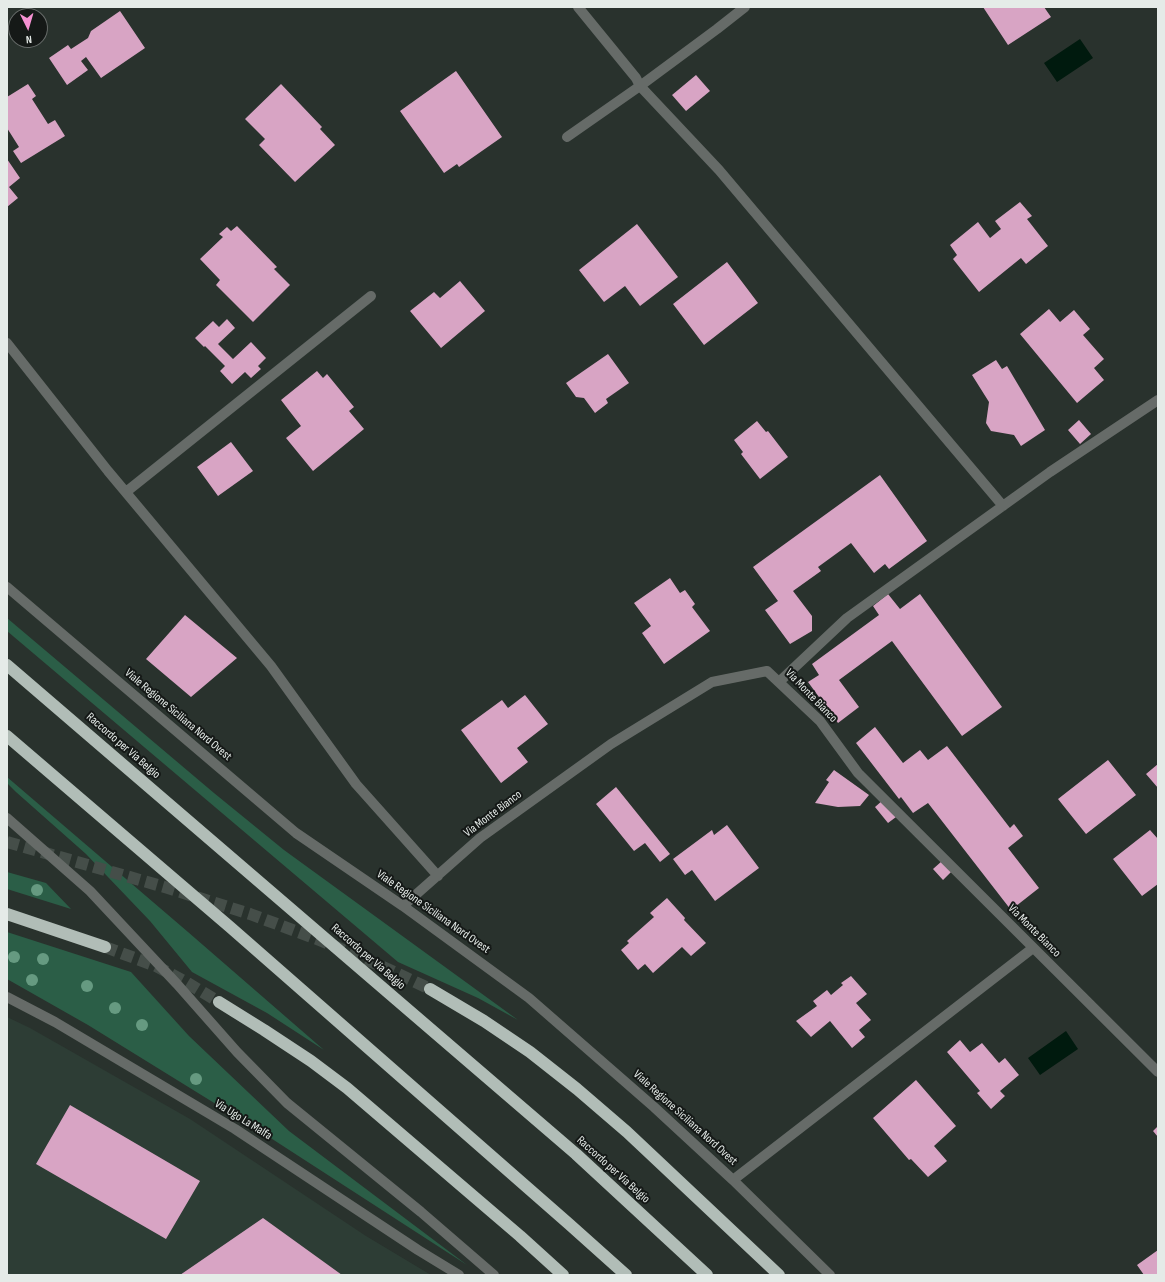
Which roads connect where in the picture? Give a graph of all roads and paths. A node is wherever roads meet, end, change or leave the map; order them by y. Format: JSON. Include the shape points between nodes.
{"nodes":[{"id":1,"x":578,"y":7,"type":"edge"},
{"id":2,"x":744,"y":7,"type":"edge"},
{"id":3,"x":640,"y":86,"type":"junction"},
{"id":4,"x":566,"y":137,"type":"dead end"},
{"id":5,"x":371,"y":296,"type":"dead end"},
{"id":6,"x":7,"y":343,"type":"edge"},
{"id":7,"x":1158,"y":400,"type":"edge"},
{"id":8,"x":126,"y":492,"type":"junction"},
{"id":9,"x":1003,"y":506,"type":"junction"},
{"id":10,"x":7,"y":587,"type":"edge"},
{"id":11,"x":7,"y":665,"type":"edge"},
{"id":12,"x":779,"y":682,"type":"junction"},
{"id":13,"x":7,"y":736,"type":"edge"},
{"id":14,"x":7,"y":818,"type":"edge"},
{"id":15,"x":438,"y":876,"type":"junction"},
{"id":16,"x":403,"y":906,"type":"junction"},
{"id":17,"x":7,"y":914,"type":"edge"},
{"id":18,"x":106,"y":946,"type":"tunnel mouth"},
{"id":19,"x":1033,"y":948,"type":"junction"},
{"id":20,"x":430,"y":989,"type":"tunnel mouth"},
{"id":21,"x":7,"y":997,"type":"edge"},
{"id":22,"x":220,"y":1002,"type":"tunnel mouth"},
{"id":23,"x":1158,"y":1072,"type":"edge"},
{"id":24,"x":734,"y":1180,"type":"junction"},
{"id":25,"x":459,"y":1275,"type":"edge"},
{"id":26,"x":494,"y":1275,"type":"edge"},
{"id":27,"x":563,"y":1275,"type":"edge"},
{"id":28,"x":626,"y":1275,"type":"edge"},
{"id":29,"x":707,"y":1275,"type":"edge"},
{"id":30,"x":779,"y":1275,"type":"edge"},
{"id":31,"x":830,"y":1275,"type":"edge"}],
"edges":[{"from":1,"to":3,"type":"street"},
{"from":2,"to":3,"type":"street"},
{"from":3,"to":4,"type":"street"},
{"from":3,"to":9,"type":"street","via":[[719,170]]},
{"from":5,"to":8,"type":"street"},
{"from":6,"to":8,"type":"street"},
{"from":7,"to":9,"type":"street"},
{"from":8,"to":15,"type":"street","via":[[271,666],[356,784]]},
{"from":9,"to":12,"type":"street","via":[[847,618]]},
{"from":10,"to":16,"type":"street","name":"Viale Regione Siciliana Nord Ovest","via":[[296,833]]},
{"from":11,"to":29,"type":"highway","name":"Raccordo per Via Belgio","via":[[576,1154]]},
{"from":12,"to":15,"type":"street","name":"Via Monte Bianco","via":[[767,671],[712,682],[611,744],[480,838]]},
{"from":12,"to":19,"type":"street","name":"Via Monte Bianco","via":[[820,721],[858,774]]},
{"from":13,"to":28,"type":"highway","via":[[236,932]]},
{"from":14,"to":26,"type":"street","via":[[90,891],[287,1103]]},
{"from":15,"to":16,"type":"street","name":"Via Monte Bianco"},
{"from":16,"to":24,"type":"street","name":"Viale Regione Siciliana Nord Ovest","via":[[530,998]]},
{"from":17,"to":18,"type":"highway"},
{"from":19,"to":23,"type":"street","name":"Via Monte Bianco"},
{"from":19,"to":24,"type":"street"},
{"from":20,"to":30,"type":"highway","via":[[484,1021],[577,1089],[647,1150]]},
{"from":21,"to":25,"type":"street","name":"Via Ugo La Malfa","via":[[55,1022],[235,1130]]},
{"from":22,"to":27,"type":"highway","via":[[311,1061],[352,1093]]},
{"from":24,"to":31,"type":"street","name":"Viale Regione Siciliana Nord Ovest"}]}
